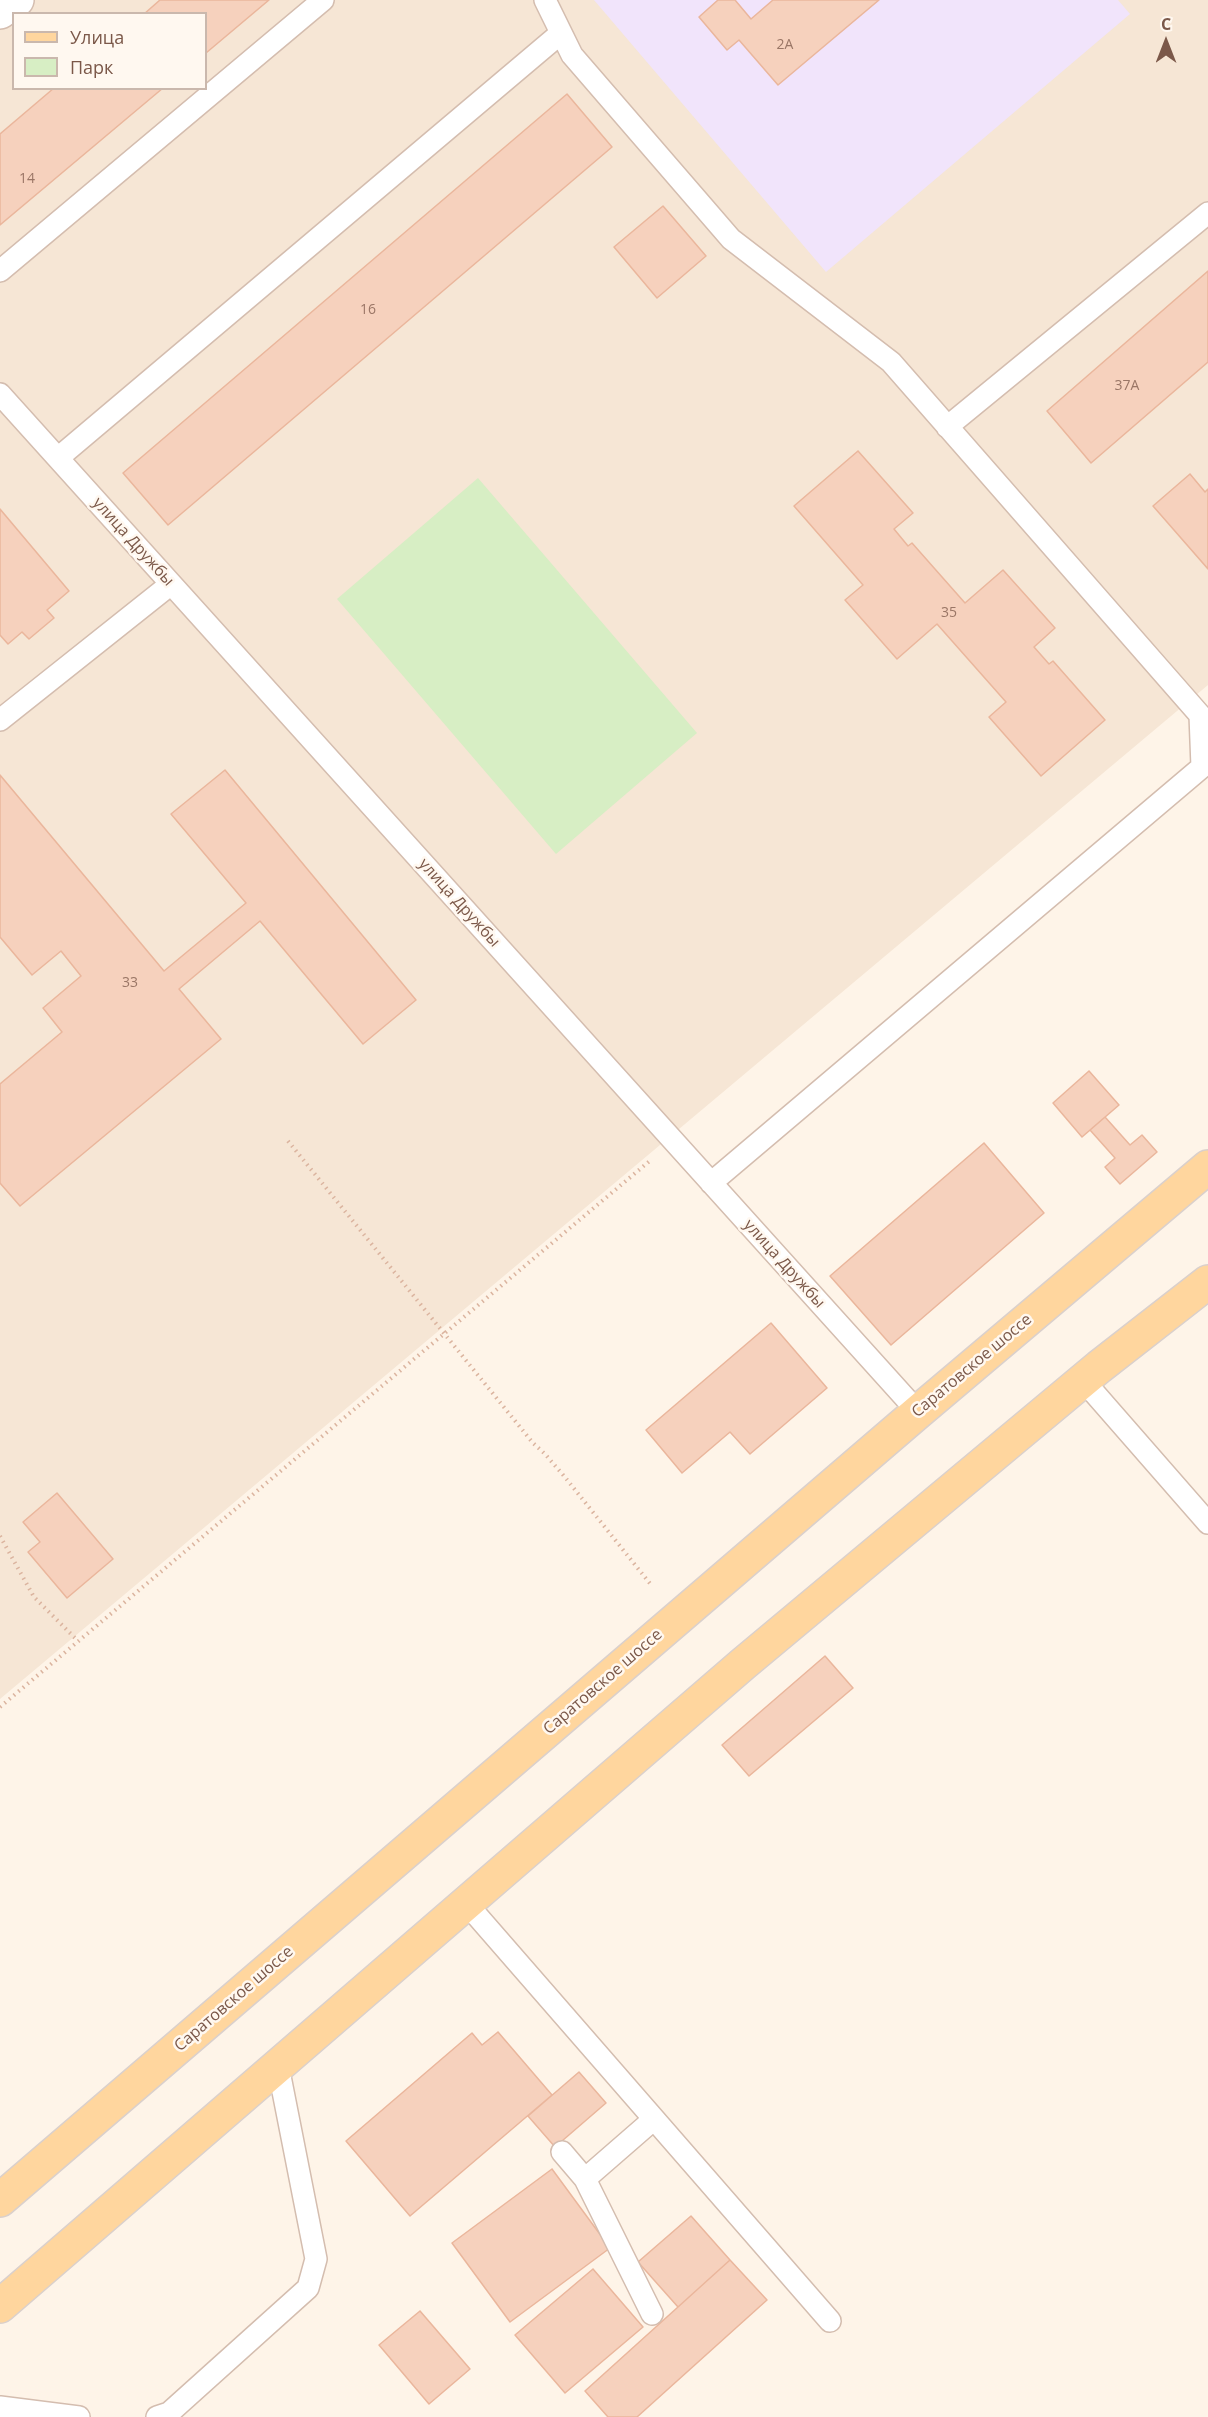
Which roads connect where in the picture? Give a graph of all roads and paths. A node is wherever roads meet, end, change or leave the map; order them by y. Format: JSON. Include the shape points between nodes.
{"nodes":[{"id":1,"x":17,"y":0,"type":"edge"},
{"id":2,"x":323,"y":0,"type":"edge"},
{"id":3,"x":545,"y":0,"type":"edge"},
{"id":4,"x":0,"y":12,"type":"edge"},
{"id":5,"x":561,"y":33,"type":"junction"},
{"id":6,"x":1208,"y":213,"type":"edge"},
{"id":7,"x":0,"y":271,"type":"edge"},
{"id":8,"x":0,"y":394,"type":"edge"},
{"id":9,"x":947,"y":427,"type":"junction"},
{"id":10,"x":58,"y":458,"type":"junction"},
{"id":11,"x":171,"y":584,"type":"junction"},
{"id":12,"x":0,"y":720,"type":"edge"},
{"id":13,"x":288,"y":1141,"type":"dead end"},
{"id":14,"x":674,"y":1141,"type":"junction"},
{"id":15,"x":1208,"y":1167,"type":"edge"},
{"id":16,"x":711,"y":1183,"type":"junction"},
{"id":17,"x":1208,"y":1282,"type":"edge"},
{"id":18,"x":444,"y":1334,"type":"junction"},
{"id":19,"x":1083,"y":1380,"type":"junction"},
{"id":20,"x":918,"y":1412,"type":"junction"},
{"id":21,"x":1208,"y":1523,"type":"edge"},
{"id":22,"x":0,"y":1536,"type":"edge"},
{"id":23,"x":652,"y":1586,"type":"dead end"},
{"id":24,"x":78,"y":1641,"type":"junction"},
{"id":25,"x":0,"y":1707,"type":"edge"},
{"id":26,"x":466,"y":1903,"type":"junction"},
{"id":27,"x":278,"y":2066,"type":"junction"},
{"id":28,"x":654,"y":2119,"type":"junction"},
{"id":29,"x":562,"y":2152,"type":"dead end"},
{"id":30,"x":585,"y":2179,"type":"junction"},
{"id":31,"x":0,"y":2200,"type":"edge"},
{"id":32,"x":0,"y":2306,"type":"edge"},
{"id":33,"x":652,"y":2314,"type":"dead end"},
{"id":34,"x":830,"y":2321,"type":"dead end"},
{"id":35,"x":0,"y":2407,"type":"edge"},
{"id":36,"x":79,"y":2417,"type":"edge"},
{"id":37,"x":157,"y":2417,"type":"edge"}],
"edges":[{"from":1,"to":4,"type":"street"},
{"from":2,"to":7,"type":"lane"},
{"from":3,"to":5,"type":"lane"},
{"from":5,"to":9,"type":"lane","via":[[572,55],[731,240],[891,362]]},
{"from":5,"to":10,"type":"lane"},
{"from":6,"to":9,"type":"lane"},
{"from":8,"to":10,"type":"lane","name":"улица Дружбы"},
{"from":9,"to":16,"type":"lane","via":[[1200,715],[1202,767]]},
{"from":10,"to":11,"type":"lane","name":"улица Дружбы"},
{"from":11,"to":12,"type":"lane"},
{"from":11,"to":14,"type":"lane","name":"улица Дружбы"},
{"from":13,"to":18,"type":"path"},
{"from":14,"to":16,"type":"lane","name":"улица Дружбы"},
{"from":14,"to":18,"type":"path"},
{"from":15,"to":20,"type":"main road","name":"Саратовское шоссе"},
{"from":16,"to":20,"type":"lane","name":"улица Дружбы"},
{"from":17,"to":19,"type":"main road"},
{"from":18,"to":23,"type":"path"},
{"from":18,"to":24,"type":"path"},
{"from":19,"to":21,"type":"lane"},
{"from":19,"to":26,"type":"main road","via":[[742,1664]]},
{"from":20,"to":31,"type":"main road","name":"Саратовское шоссе"},
{"from":22,"to":24,"type":"path","via":[[34,1597]]},
{"from":24,"to":25,"type":"path"},
{"from":26,"to":27,"type":"main road"},
{"from":26,"to":28,"type":"lane"},
{"from":27,"to":32,"type":"main road"},
{"from":27,"to":37,"type":"lane","via":[[316,2259],[308,2288],[169,2413]]},
{"from":28,"to":30,"type":"lane"},
{"from":28,"to":34,"type":"lane"},
{"from":29,"to":30,"type":"lane"},
{"from":30,"to":33,"type":"lane"},
{"from":35,"to":36,"type":"lane"}]}
